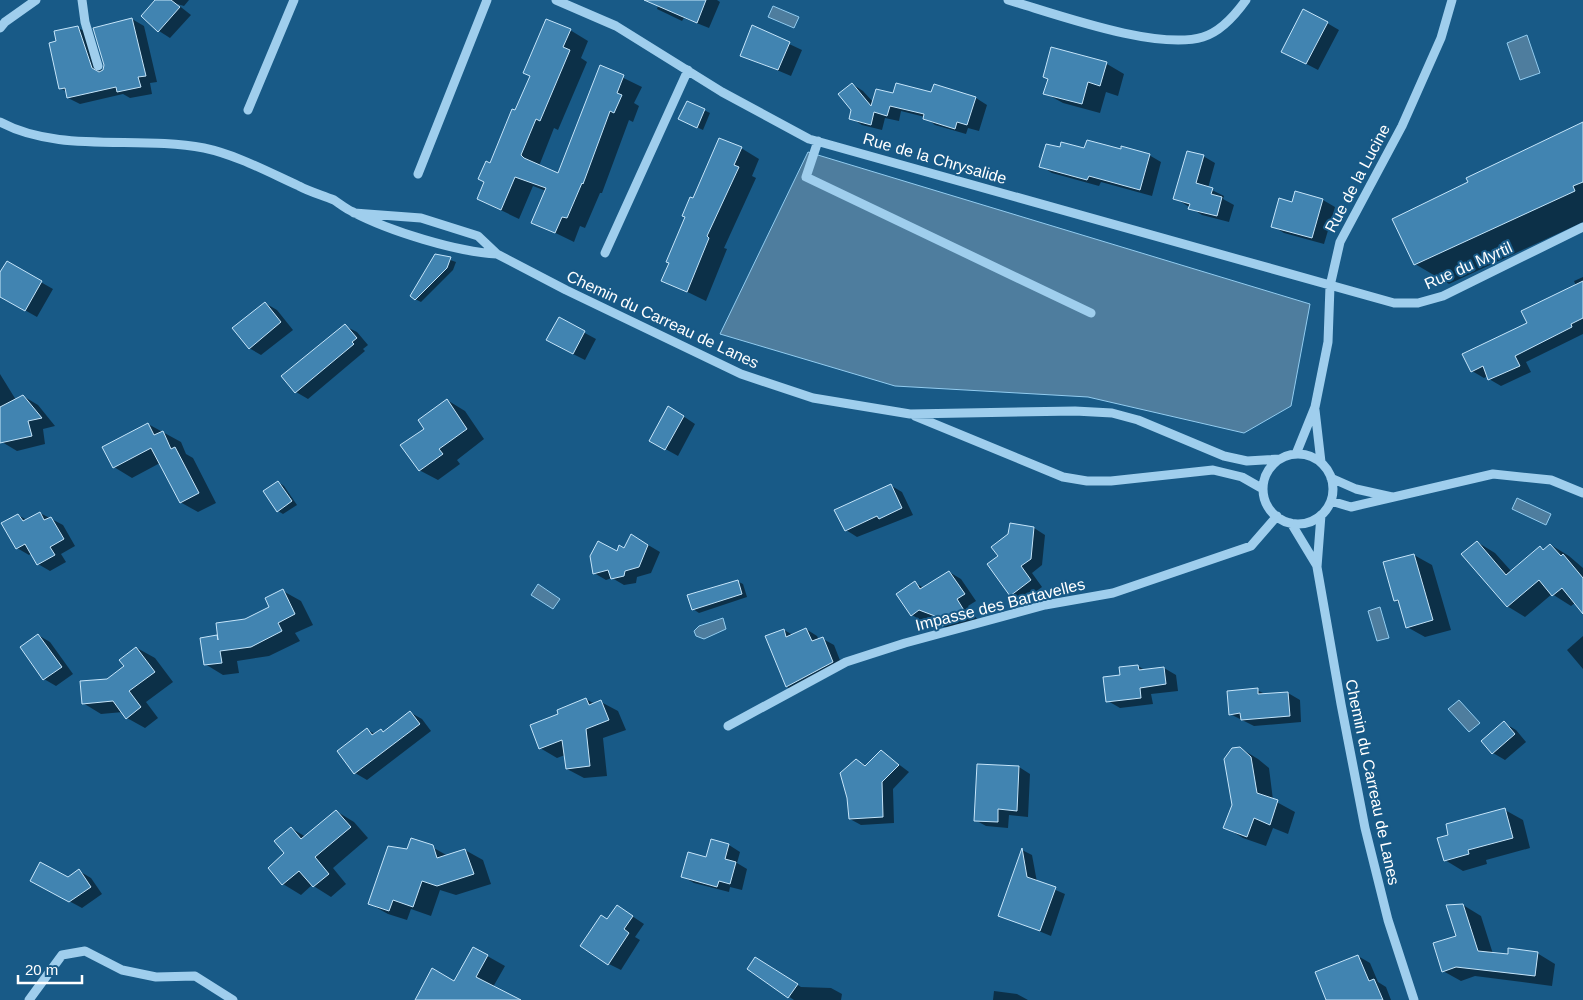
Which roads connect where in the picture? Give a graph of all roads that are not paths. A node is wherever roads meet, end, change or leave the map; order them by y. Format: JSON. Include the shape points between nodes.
{"nodes":[{"id":1,"x":36,"y":0,"type":"edge"},
{"id":2,"x":82,"y":0,"type":"edge"},
{"id":3,"x":294,"y":0,"type":"edge"},
{"id":4,"x":487,"y":0,"type":"edge"},
{"id":5,"x":556,"y":0,"type":"edge"},
{"id":6,"x":1008,"y":0,"type":"edge"},
{"id":7,"x":1246,"y":0,"type":"edge"},
{"id":8,"x":1452,"y":0,"type":"edge"},
{"id":9,"x":0,"y":28,"type":"edge"},
{"id":10,"x":98,"y":66,"type":"dead end"},
{"id":11,"x":688,"y":70,"type":"junction"},
{"id":12,"x":248,"y":110,"type":"dead end"},
{"id":13,"x":0,"y":114,"type":"edge"},
{"id":14,"x":0,"y":122,"type":"edge"},
{"id":15,"x":9,"y":127,"type":"junction"},
{"id":16,"x":818,"y":141,"type":"junction"},
{"id":17,"x":418,"y":174,"type":"dead end"},
{"id":18,"x":354,"y":213,"type":"junction"},
{"id":19,"x":1583,"y":227,"type":"edge"},
{"id":20,"x":604,"y":253,"type":"dead end"},
{"id":21,"x":498,"y":254,"type":"junction"},
{"id":22,"x":1330,"y":286,"type":"junction"},
{"id":23,"x":1091,"y":313,"type":"dead end"},
{"id":24,"x":1315,"y":407,"type":"junction"},
{"id":25,"x":910,"y":414,"type":"junction"},
{"id":26,"x":1296,"y":454,"type":"junction"},
{"id":27,"x":1280,"y":459,"type":"junction"},
{"id":28,"x":1321,"y":462,"type":"junction"},
{"id":29,"x":1331,"y":478,"type":"junction"},
{"id":30,"x":1263,"y":489,"type":"junction"},
{"id":31,"x":1583,"y":493,"type":"edge"},
{"id":32,"x":1394,"y":498,"type":"junction"},
{"id":33,"x":1330,"y":501,"type":"junction"},
{"id":34,"x":1321,"y":515,"type":"junction"},
{"id":35,"x":1276,"y":516,"type":"junction"},
{"id":36,"x":1291,"y":523,"type":"junction"},
{"id":37,"x":1317,"y":567,"type":"junction"},
{"id":38,"x":728,"y":726,"type":"dead end"},
{"id":39,"x":29,"y":1000,"type":"edge"},
{"id":40,"x":233,"y":1000,"type":"edge"},
{"id":41,"x":1414,"y":1000,"type":"edge"}],
"edges":[{"from":1,"to":9,"type":"street"},
{"from":2,"to":10,"type":"street"},
{"from":3,"to":12,"type":"street"},
{"from":4,"to":17,"type":"street"},
{"from":5,"to":11,"type":"street","name":"Rue de la Chrysalide","via":[[616,26]]},
{"from":6,"to":7,"type":"street","via":[[1145,38],[1183,41],[1204,37],[1216,30]]},
{"from":8,"to":22,"type":"street","name":"Rue de la Lucine","via":[[1440,38],[1402,126],[1340,242]]},
{"from":11,"to":16,"type":"street","name":"Rue de la Chrysalide","via":[[722,92]]},
{"from":11,"to":20,"type":"street"},
{"from":13,"to":15,"type":"street"},
{"from":14,"to":15,"type":"street","name":"Chemin du Carreau de Lanes"},
{"from":15,"to":18,"type":"street","name":"Chemin du Carreau de Lanes","via":[[50,139],[171,143],[206,148],[263,168]]},
{"from":16,"to":22,"type":"street","name":"Rue de la Chrysalide"},
{"from":16,"to":23,"type":"street","via":[[806,177]]},
{"from":18,"to":21,"type":"street","name":"Chemin du Carreau de Lanes","via":[[478,253]]},
{"from":18,"to":21,"type":"street","name":"Chemin du Carreau de Lanes","via":[[421,218],[478,236]]},
{"from":19,"to":22,"type":"street","name":"Rue du Myrtil","via":[[1443,296],[1418,303],[1394,303]]},
{"from":21,"to":25,"type":"street","name":"Chemin du Carreau de Lanes","via":[[740,374],[813,398]]},
{"from":22,"to":24,"type":"street","name":"Rue de la Lucine","via":[[1328,342]]},
{"from":24,"to":26,"type":"street","name":"Rue de la Lucine"},
{"from":24,"to":28,"type":"street","name":"Rue de la Lucine"},
{"from":25,"to":27,"type":"street","name":"Chemin du Carreau de Lanes","via":[[1112,413],[1138,420],[1224,456],[1247,461]]},
{"from":25,"to":30,"type":"street","name":"Chemin du Carreau de Lanes","via":[[1063,477],[1111,481],[1213,470],[1242,477]]},
{"from":26,"to":27,"type":"street"},
{"from":26,"to":28,"type":"street"},
{"from":27,"to":30,"type":"street","via":[[1265,477]]},
{"from":28,"to":29,"type":"street"},
{"from":29,"to":32,"type":"street","via":[[1356,489]]},
{"from":29,"to":33,"type":"street","via":[[1333,490]]},
{"from":30,"to":35,"type":"street","via":[[1265,499]]},
{"from":31,"to":32,"type":"street","via":[[1552,480],[1493,474]]},
{"from":32,"to":33,"type":"street","via":[[1351,508]]},
{"from":33,"to":34,"type":"street"},
{"from":34,"to":36,"type":"street","via":[[1302,523]]},
{"from":34,"to":37,"type":"street","name":"Chemin du Carreau de Lanes"},
{"from":35,"to":36,"type":"street"},
{"from":35,"to":38,"type":"street","name":"Impasse des Bartavelles","via":[[1252,546],[1113,593],[1045,605],[846,662]]},
{"from":36,"to":37,"type":"street","name":"Chemin du Carreau de Lanes"},
{"from":37,"to":41,"type":"street","name":"Chemin du Carreau de Lanes","via":[[1365,828],[1388,920]]},
{"from":39,"to":40,"type":"street","via":[[62,955],[85,951],[130,972],[156,978],[195,976]]}]}
